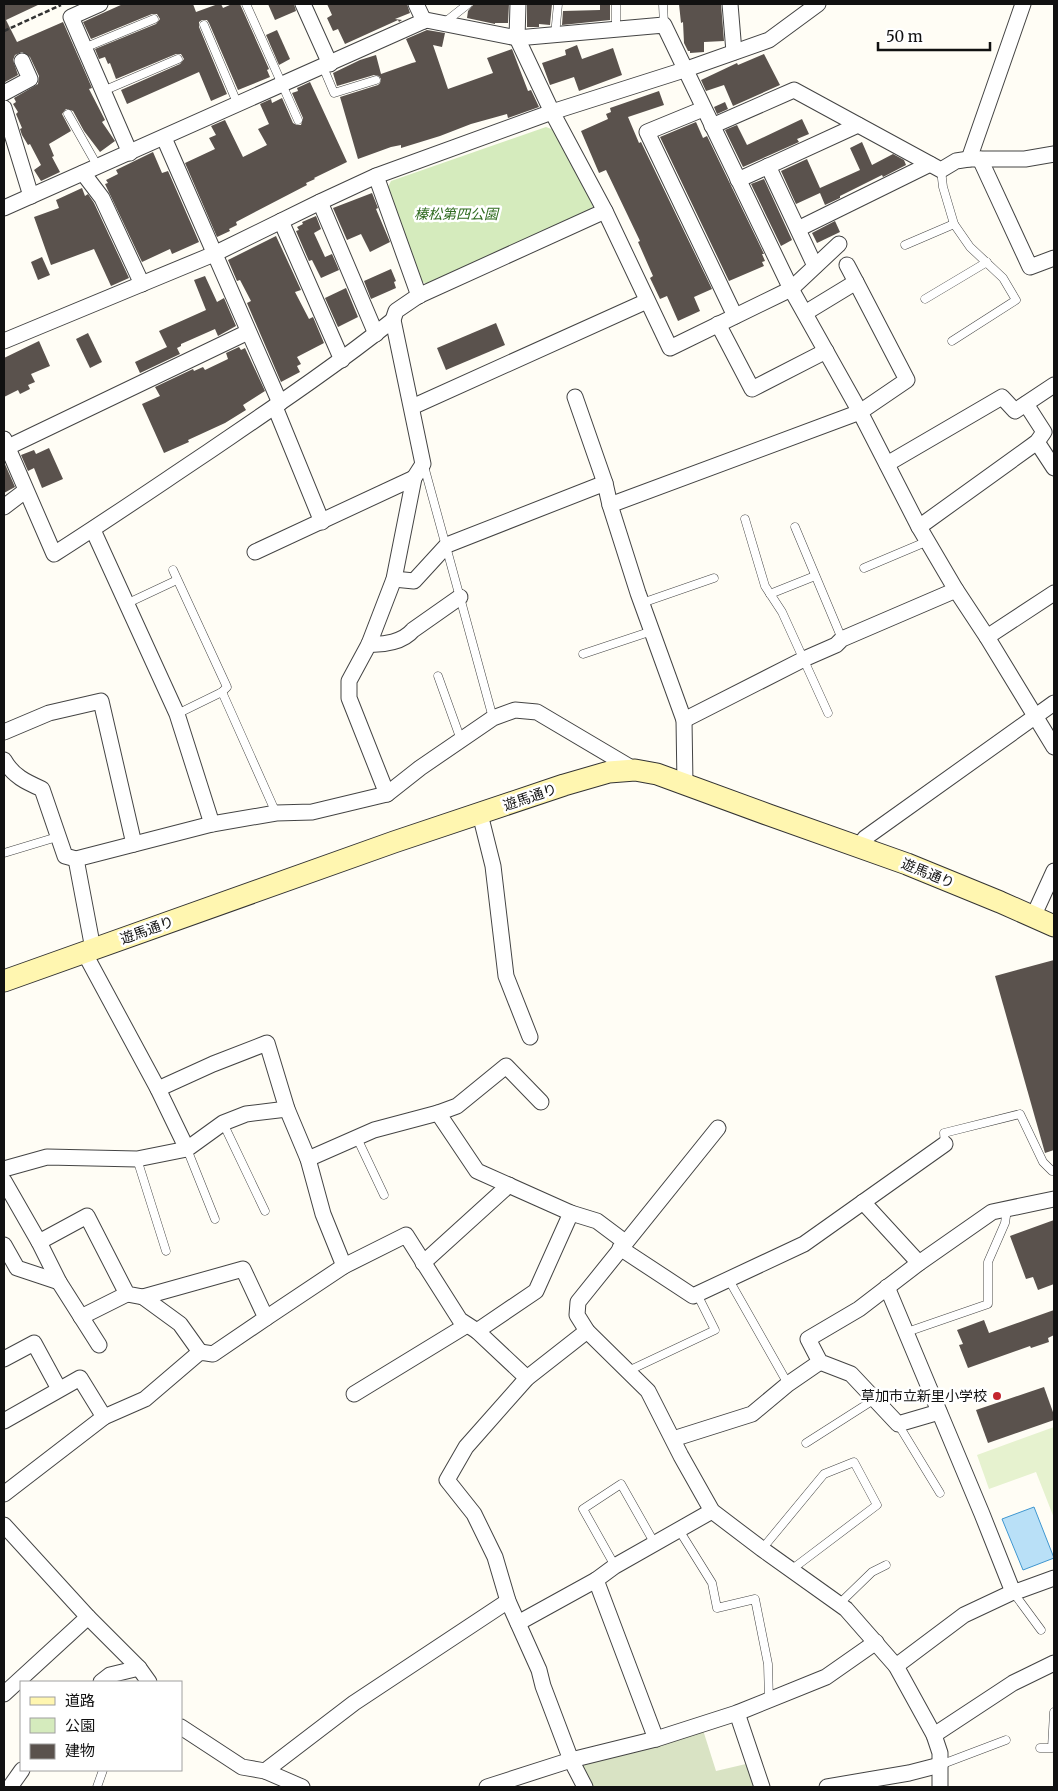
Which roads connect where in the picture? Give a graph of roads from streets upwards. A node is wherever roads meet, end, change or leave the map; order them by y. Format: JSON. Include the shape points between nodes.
{"nodes":[{"id":1,"x":100,"y":4,"type":"edge"},
{"id":2,"x":303,"y":4,"type":"edge"},
{"id":3,"x":416,"y":4,"type":"edge"},
{"id":4,"x":518,"y":4,"type":"edge"},
{"id":5,"x":730,"y":4,"type":"edge"},
{"id":6,"x":817,"y":4,"type":"edge"},
{"id":7,"x":1023,"y":4,"type":"edge"},
{"id":8,"x":424,"y":21,"type":"junction"},
{"id":9,"x":516,"y":38,"type":"junction"},
{"id":10,"x":734,"y":52,"type":"junction"},
{"id":11,"x":22,"y":61,"type":"dead end"},
{"id":12,"x":327,"y":66,"type":"junction"},
{"id":13,"x":684,"y":70,"type":"junction"},
{"id":14,"x":4,"y":93,"type":"edge"},
{"id":15,"x":4,"y":108,"type":"edge"},
{"id":16,"x":703,"y":109,"type":"junction"},
{"id":17,"x":552,"y":112,"type":"junction"},
{"id":18,"x":858,"y":125,"type":"junction"},
{"id":19,"x":712,"y":126,"type":"junction"},
{"id":20,"x":164,"y":138,"type":"junction"},
{"id":21,"x":130,"y":153,"type":"junction"},
{"id":22,"x":1054,"y":154,"type":"edge"},
{"id":23,"x":975,"y":159,"type":"junction"},
{"id":24,"x":768,"y":166,"type":"junction"},
{"id":25,"x":936,"y":167,"type":"junction"},
{"id":26,"x":83,"y":173,"type":"junction"},
{"id":27,"x":376,"y":176,"type":"junction"},
{"id":28,"x":738,"y":180,"type":"junction"},
{"id":29,"x":31,"y":196,"type":"junction"},
{"id":30,"x":320,"y":202,"type":"junction"},
{"id":31,"x":4,"y":208,"type":"edge"},
{"id":32,"x":605,"y":211,"type":"junction"},
{"id":33,"x":281,"y":221,"type":"junction"},
{"id":34,"x":798,"y":228,"type":"junction"},
{"id":35,"x":839,"y":244,"type":"dead end"},
{"id":36,"x":214,"y":254,"type":"junction"},
{"id":37,"x":1054,"y":258,"type":"edge"},
{"id":38,"x":847,"y":265,"type":"dead end"},
{"id":39,"x":815,"y":266,"type":"junction"},
{"id":40,"x":856,"y":282,"type":"junction"},
{"id":41,"x":142,"y":284,"type":"junction"},
{"id":42,"x":791,"y":289,"type":"junction"},
{"id":43,"x":419,"y":296,"type":"junction"},
{"id":44,"x":647,"y":301,"type":"junction"},
{"id":45,"x":805,"y":313,"type":"junction"},
{"id":46,"x":735,"y":316,"type":"junction"},
{"id":47,"x":393,"y":320,"type":"junction"},
{"id":48,"x":718,"y":324,"type":"junction"},
{"id":49,"x":248,"y":332,"type":"junction"},
{"id":50,"x":376,"y":334,"type":"junction"},
{"id":51,"x":4,"y":341,"type":"edge"},
{"id":52,"x":826,"y":351,"type":"junction"},
{"id":53,"x":342,"y":360,"type":"junction"},
{"id":54,"x":1054,"y":385,"type":"edge"},
{"id":55,"x":575,"y":397,"type":"dead end"},
{"id":56,"x":1026,"y":404,"type":"junction"},
{"id":57,"x":277,"y":405,"type":"junction"},
{"id":58,"x":412,"y":407,"type":"junction"},
{"id":59,"x":860,"y":412,"type":"junction"},
{"id":60,"x":1037,"y":442,"type":"junction"},
{"id":61,"x":5,"y":445,"type":"edge"},
{"id":62,"x":887,"y":464,"type":"junction"},
{"id":63,"x":1054,"y":468,"type":"edge"},
{"id":64,"x":414,"y":478,"type":"junction"},
{"id":65,"x":605,"y":483,"type":"junction"},
{"id":66,"x":25,"y":491,"type":"junction"},
{"id":67,"x":610,"y":505,"type":"junction"},
{"id":68,"x":4,"y":507,"type":"edge"},
{"id":69,"x":322,"y":522,"type":"junction"},
{"id":70,"x":919,"y":527,"type":"junction"},
{"id":71,"x":93,"y":530,"type":"junction"},
{"id":72,"x":255,"y":552,"type":"dead end"},
{"id":73,"x":394,"y":579,"type":"junction"},
{"id":74,"x":956,"y":590,"type":"junction"},
{"id":75,"x":1054,"y":593,"type":"edge"},
{"id":76,"x":460,"y":597,"type":"road end"},
{"id":77,"x":987,"y":637,"type":"junction"},
{"id":78,"x":369,"y":644,"type":"junction"},
{"id":79,"x":1054,"y":703,"type":"edge"},
{"id":80,"x":1035,"y":717,"type":"junction"},
{"id":81,"x":684,"y":720,"type":"junction"},
{"id":82,"x":4,"y":732,"type":"edge"},
{"id":83,"x":1054,"y":747,"type":"edge"},
{"id":84,"x":4,"y":760,"type":"edge"},
{"id":85,"x":635,"y":770,"type":"junction"},
{"id":86,"x":8,"y":776,"type":"edge"},
{"id":87,"x":685,"y":784,"type":"junction"},
{"id":88,"x":387,"y":794,"type":"junction"},
{"id":89,"x":480,"y":814,"type":"junction"},
{"id":90,"x":212,"y":824,"type":"junction"},
{"id":91,"x":134,"y":844,"type":"junction"},
{"id":92,"x":858,"y":847,"type":"junction"},
{"id":93,"x":76,"y":859,"type":"junction"},
{"id":94,"x":1054,"y":871,"type":"edge"},
{"id":95,"x":1033,"y":917,"type":"junction"},
{"id":96,"x":1054,"y":926,"type":"edge"},
{"id":97,"x":89,"y":951,"type":"junction"},
{"id":98,"x":4,"y":981,"type":"edge"},
{"id":99,"x":530,"y":1037,"type":"dead end"},
{"id":100,"x":158,"y":1089,"type":"junction"},
{"id":101,"x":541,"y":1102,"type":"dead end"},
{"id":102,"x":287,"y":1109,"type":"junction"},
{"id":103,"x":438,"y":1114,"type":"junction"},
{"id":104,"x":718,"y":1128,"type":"dead end"},
{"id":105,"x":945,"y":1144,"type":"road end"},
{"id":106,"x":187,"y":1149,"type":"junction"},
{"id":107,"x":308,"y":1158,"type":"junction"},
{"id":108,"x":4,"y":1169,"type":"edge"},
{"id":109,"x":4,"y":1182,"type":"edge"},
{"id":110,"x":510,"y":1186,"type":"junction"},
{"id":111,"x":1054,"y":1199,"type":"edge"},
{"id":112,"x":863,"y":1202,"type":"junction"},
{"id":113,"x":570,"y":1213,"type":"junction"},
{"id":114,"x":38,"y":1242,"type":"junction"},
{"id":115,"x":4,"y":1245,"type":"edge"},
{"id":116,"x":623,"y":1245,"type":"junction"},
{"id":117,"x":424,"y":1263,"type":"junction"},
{"id":118,"x":918,"y":1263,"type":"junction"},
{"id":119,"x":344,"y":1266,"type":"junction"},
{"id":120,"x":59,"y":1282,"type":"junction"},
{"id":121,"x":887,"y":1287,"type":"junction"},
{"id":122,"x":127,"y":1294,"type":"junction"},
{"id":123,"x":143,"y":1297,"type":"junction"},
{"id":124,"x":81,"y":1317,"type":"junction"},
{"id":125,"x":266,"y":1318,"type":"junction"},
{"id":126,"x":472,"y":1328,"type":"junction"},
{"id":127,"x":587,"y":1331,"type":"junction"},
{"id":128,"x":99,"y":1345,"type":"dead end"},
{"id":129,"x":200,"y":1352,"type":"junction"},
{"id":130,"x":4,"y":1359,"type":"edge"},
{"id":131,"x":820,"y":1362,"type":"junction"},
{"id":132,"x":527,"y":1378,"type":"junction"},
{"id":133,"x":59,"y":1389,"type":"junction"},
{"id":134,"x":354,"y":1394,"type":"dead end"},
{"id":135,"x":939,"y":1412,"type":"junction"},
{"id":136,"x":104,"y":1417,"type":"junction"},
{"id":137,"x":4,"y":1421,"type":"edge"},
{"id":138,"x":673,"y":1439,"type":"junction"},
{"id":139,"x":4,"y":1494,"type":"edge"},
{"id":140,"x":712,"y":1511,"type":"junction"},
{"id":141,"x":4,"y":1525,"type":"edge"},
{"id":142,"x":1054,"y":1578,"type":"edge"},
{"id":143,"x":596,"y":1580,"type":"junction"},
{"id":144,"x":1013,"y":1592,"type":"junction"},
{"id":145,"x":508,"y":1600,"type":"junction"},
{"id":146,"x":88,"y":1617,"type":"junction"},
{"id":147,"x":518,"y":1623,"type":"junction"},
{"id":148,"x":876,"y":1642,"type":"junction"},
{"id":149,"x":1054,"y":1664,"type":"edge"},
{"id":150,"x":896,"y":1666,"type":"junction"},
{"id":151,"x":139,"y":1668,"type":"junction"},
{"id":152,"x":102,"y":1681,"type":"edge"},
{"id":153,"x":148,"y":1681,"type":"edge"},
{"id":154,"x":4,"y":1694,"type":"edge"},
{"id":155,"x":737,"y":1713,"type":"junction"},
{"id":156,"x":182,"y":1728,"type":"edge"},
{"id":157,"x":934,"y":1735,"type":"junction"},
{"id":158,"x":656,"y":1739,"type":"junction"},
{"id":159,"x":571,"y":1760,"type":"junction"},
{"id":160,"x":940,"y":1765,"type":"junction"},
{"id":161,"x":21,"y":1771,"type":"edge"},
{"id":162,"x":266,"y":1771,"type":"junction"},
{"id":163,"x":506,"y":1784,"type":"edge"},
{"id":164,"x":10,"y":1787,"type":"edge"},
{"id":165,"x":302,"y":1787,"type":"edge"},
{"id":166,"x":487,"y":1787,"type":"edge"},
{"id":167,"x":585,"y":1787,"type":"edge"},
{"id":168,"x":762,"y":1787,"type":"edge"},
{"id":169,"x":826,"y":1787,"type":"edge"},
{"id":170,"x":940,"y":1787,"type":"edge"}],
"edges":[{"from":1,"to":21,"type":"street","via":[[71,17]]},
{"from":2,"to":12,"type":"street"},
{"from":3,"to":8,"type":"street"},
{"from":4,"to":9,"type":"street"},
{"from":5,"to":10,"type":"street"},
{"from":6,"to":10,"type":"street","via":[[769,40]]},
{"from":7,"to":23,"type":"street"},
{"from":8,"to":9,"type":"street"},
{"from":8,"to":12,"type":"street"},
{"from":9,"to":13,"type":"street","via":[[664,25]]},
{"from":9,"to":17,"type":"street"},
{"from":10,"to":13,"type":"street"},
{"from":11,"to":14,"type":"street","via":[[30,79]]},
{"from":12,"to":20,"type":"street"},
{"from":13,"to":16,"type":"street"},
{"from":13,"to":17,"type":"street"},
{"from":15,"to":29,"type":"street"},
{"from":16,"to":19,"type":"street"},
{"from":16,"to":46,"type":"street","via":[[647,132]]},
{"from":17,"to":27,"type":"street"},
{"from":17,"to":32,"type":"street"},
{"from":18,"to":19,"type":"street","via":[[794,90]]},
{"from":18,"to":24,"type":"street"},
{"from":18,"to":25,"type":"street"},
{"from":19,"to":28,"type":"street"},
{"from":20,"to":21,"type":"street"},
{"from":20,"to":36,"type":"street"},
{"from":21,"to":26,"type":"street"},
{"from":22,"to":23,"type":"street","via":[[1025,159]]},
{"from":23,"to":25,"type":"street"},
{"from":23,"to":37,"type":"street","via":[[1030,267]]},
{"from":24,"to":28,"type":"street"},
{"from":24,"to":34,"type":"street"},
{"from":25,"to":34,"type":"street"},
{"from":26,"to":29,"type":"street"},
{"from":26,"to":41,"type":"street","via":[[102,198]]},
{"from":27,"to":30,"type":"street"},
{"from":27,"to":43,"type":"street"},
{"from":28,"to":42,"type":"street"},
{"from":29,"to":31,"type":"street"},
{"from":30,"to":33,"type":"street"},
{"from":30,"to":50,"type":"street"},
{"from":32,"to":43,"type":"street"},
{"from":32,"to":44,"type":"street"},
{"from":33,"to":36,"type":"street"},
{"from":33,"to":53,"type":"street"},
{"from":34,"to":39,"type":"street"},
{"from":35,"to":39,"type":"street"},
{"from":36,"to":41,"type":"street"},
{"from":36,"to":49,"type":"street"},
{"from":38,"to":40,"type":"street"},
{"from":39,"to":42,"type":"street"},
{"from":40,"to":45,"type":"street"},
{"from":40,"to":59,"type":"street","via":[[907,380]]},
{"from":41,"to":51,"type":"street"},
{"from":42,"to":45,"type":"street"},
{"from":42,"to":46,"type":"street"},
{"from":43,"to":47,"type":"street","via":[[396,311]]},
{"from":44,"to":48,"type":"street","via":[[670,348]]},
{"from":44,"to":58,"type":"street"},
{"from":45,"to":52,"type":"street"},
{"from":46,"to":48,"type":"street"},
{"from":47,"to":50,"type":"street"},
{"from":47,"to":58,"type":"street"},
{"from":48,"to":52,"type":"street","via":[[752,389]]},
{"from":49,"to":57,"type":"street"},
{"from":49,"to":61,"type":"street"},
{"from":50,"to":53,"type":"street"},
{"from":52,"to":59,"type":"street"},
{"from":53,"to":57,"type":"street"},
{"from":54,"to":56,"type":"street"},
{"from":55,"to":65,"type":"street"},
{"from":56,"to":60,"type":"street","via":[[1044,432]]},
{"from":56,"to":62,"type":"street","via":[[1015,411],[1002,397]]},
{"from":57,"to":69,"type":"street"},
{"from":57,"to":71,"type":"street"},
{"from":58,"to":64,"type":"street","via":[[423,464]]},
{"from":59,"to":62,"type":"street"},
{"from":59,"to":67,"type":"street"},
{"from":60,"to":63,"type":"street"},
{"from":60,"to":70,"type":"street"},
{"from":61,"to":66,"type":"street"},
{"from":62,"to":70,"type":"street"},
{"from":64,"to":69,"type":"street"},
{"from":64,"to":73,"type":"street"},
{"from":65,"to":67,"type":"street"},
{"from":65,"to":73,"type":"street","via":[[445,547],[414,581]]},
{"from":66,"to":68,"type":"street"},
{"from":66,"to":71,"type":"street","via":[[54,554]]},
{"from":67,"to":81,"type":"street"},
{"from":69,"to":72,"type":"street"},
{"from":70,"to":74,"type":"street"},
{"from":71,"to":90,"type":"street","via":[[177,714]]},
{"from":73,"to":78,"type":"street"},
{"from":74,"to":77,"type":"street"},
{"from":74,"to":81,"type":"street","via":[[842,639],[836,645]]},
{"from":75,"to":77,"type":"street"},
{"from":76,"to":78,"type":"street","via":[[407,637],[381,645]]},
{"from":77,"to":80,"type":"street"},
{"from":78,"to":88,"type":"street","via":[[349,681],[349,698]]},
{"from":79,"to":80,"type":"street"},
{"from":80,"to":83,"type":"street"},
{"from":80,"to":92,"type":"street","via":[[865,838]]},
{"from":81,"to":87,"type":"street"},
{"from":82,"to":91,"type":"street","via":[[49,713],[101,701]]},
{"from":84,"to":86,"type":"street"},
{"from":85,"to":87,"type":"street","name":"遊馬通り"},
{"from":85,"to":88,"type":"street","via":[[538,712],[515,710],[493,718]]},
{"from":85,"to":89,"type":"street","name":"遊馬通り","via":[[609,772]]},
{"from":86,"to":93,"type":"street","via":[[42,789],[65,856]]},
{"from":87,"to":92,"type":"street","name":"遊馬通り"},
{"from":88,"to":90,"type":"street","via":[[312,812],[276,813]]},
{"from":89,"to":97,"type":"street","name":"遊馬通り"},
{"from":89,"to":99,"type":"street","via":[[493,866],[506,976]]},
{"from":90,"to":91,"type":"street"},
{"from":91,"to":93,"type":"street"},
{"from":92,"to":95,"type":"street","name":"遊馬通り"},
{"from":93,"to":97,"type":"street"},
{"from":94,"to":95,"type":"street"},
{"from":95,"to":96,"type":"street","name":"遊馬通り"},
{"from":97,"to":98,"type":"street","name":"遊馬通り"},
{"from":97,"to":100,"type":"street"},
{"from":100,"to":102,"type":"street","via":[[267,1043]]},
{"from":100,"to":106,"type":"street"},
{"from":101,"to":103,"type":"street","via":[[506,1066],[456,1106]]},
{"from":102,"to":106,"type":"street","via":[[246,1114],[223,1123]]},
{"from":102,"to":107,"type":"street"},
{"from":103,"to":107,"type":"street","via":[[374,1130]]},
{"from":103,"to":110,"type":"street","via":[[477,1171]]},
{"from":104,"to":116,"type":"street"},
{"from":105,"to":112,"type":"street"},
{"from":106,"to":108,"type":"street","via":[[137,1158],[47,1157]]},
{"from":107,"to":119,"type":"street","via":[[323,1214]]},
{"from":109,"to":114,"type":"street"},
{"from":110,"to":113,"type":"street"},
{"from":110,"to":117,"type":"street"},
{"from":111,"to":118,"type":"street","via":[[992,1212]]},
{"from":112,"to":116,"type":"street","via":[[804,1244],[693,1296]]},
{"from":112,"to":118,"type":"street"},
{"from":113,"to":116,"type":"street","via":[[597,1220]]},
{"from":113,"to":126,"type":"street","via":[[536,1291]]},
{"from":114,"to":120,"type":"street"},
{"from":114,"to":122,"type":"street","via":[[87,1216]]},
{"from":115,"to":120,"type":"street","via":[[17,1268]]},
{"from":116,"to":127,"type":"street","via":[[578,1302],[577,1315]]},
{"from":117,"to":119,"type":"street","via":[[406,1235]]},
{"from":117,"to":126,"type":"street","via":[[460,1320]]},
{"from":118,"to":121,"type":"street"},
{"from":119,"to":125,"type":"street"},
{"from":120,"to":124,"type":"street"},
{"from":121,"to":131,"type":"street","via":[[859,1309],[808,1339]]},
{"from":121,"to":135,"type":"street"},
{"from":122,"to":123,"type":"street"},
{"from":122,"to":124,"type":"street"},
{"from":123,"to":125,"type":"street","via":[[243,1269]]},
{"from":123,"to":129,"type":"street","via":[[180,1324]]},
{"from":124,"to":128,"type":"street"},
{"from":125,"to":129,"type":"street","via":[[213,1354]]},
{"from":126,"to":132,"type":"street"},
{"from":126,"to":134,"type":"street"},
{"from":127,"to":132,"type":"street"},
{"from":127,"to":138,"type":"street","via":[[648,1391]]},
{"from":129,"to":136,"type":"street","via":[[145,1399]]},
{"from":130,"to":133,"type":"street","via":[[34,1343]]},
{"from":131,"to":135,"type":"street","via":[[851,1374],[898,1424]]},
{"from":131,"to":138,"type":"street","via":[[752,1414]]},
{"from":132,"to":145,"type":"street","via":[[466,1447],[447,1480],[474,1514],[495,1558]]},
{"from":133,"to":136,"type":"street","via":[[80,1378]]},
{"from":133,"to":137,"type":"street"},
{"from":135,"to":144,"type":"street"},
{"from":136,"to":139,"type":"street"},
{"from":138,"to":140,"type":"street"},
{"from":140,"to":143,"type":"street"},
{"from":140,"to":148,"type":"street","via":[[846,1608]]},
{"from":141,"to":146,"type":"street"},
{"from":142,"to":144,"type":"street"},
{"from":143,"to":147,"type":"street"},
{"from":143,"to":158,"type":"street"},
{"from":144,"to":150,"type":"street","via":[[964,1615]]},
{"from":145,"to":147,"type":"street"},
{"from":145,"to":162,"type":"street","via":[[354,1703]]},
{"from":146,"to":151,"type":"street"},
{"from":146,"to":154,"type":"street"},
{"from":147,"to":159,"type":"street","via":[[539,1670]]},
{"from":148,"to":150,"type":"street"},
{"from":148,"to":155,"type":"street","via":[[826,1678]]},
{"from":149,"to":157,"type":"street","via":[[1013,1683]]},
{"from":150,"to":157,"type":"street"},
{"from":151,"to":152,"type":"street","via":[[110,1675]]},
{"from":151,"to":153,"type":"street"},
{"from":155,"to":158,"type":"street"},
{"from":155,"to":168,"type":"street"},
{"from":156,"to":162,"type":"street","via":[[242,1767]]},
{"from":157,"to":160,"type":"street"},
{"from":158,"to":159,"type":"street"},
{"from":159,"to":163,"type":"street"},
{"from":159,"to":167,"type":"street"},
{"from":160,"to":169,"type":"street"},
{"from":160,"to":170,"type":"street"},
{"from":161,"to":164,"type":"street"},
{"from":162,"to":165,"type":"street"},
{"from":163,"to":166,"type":"street"}]}
